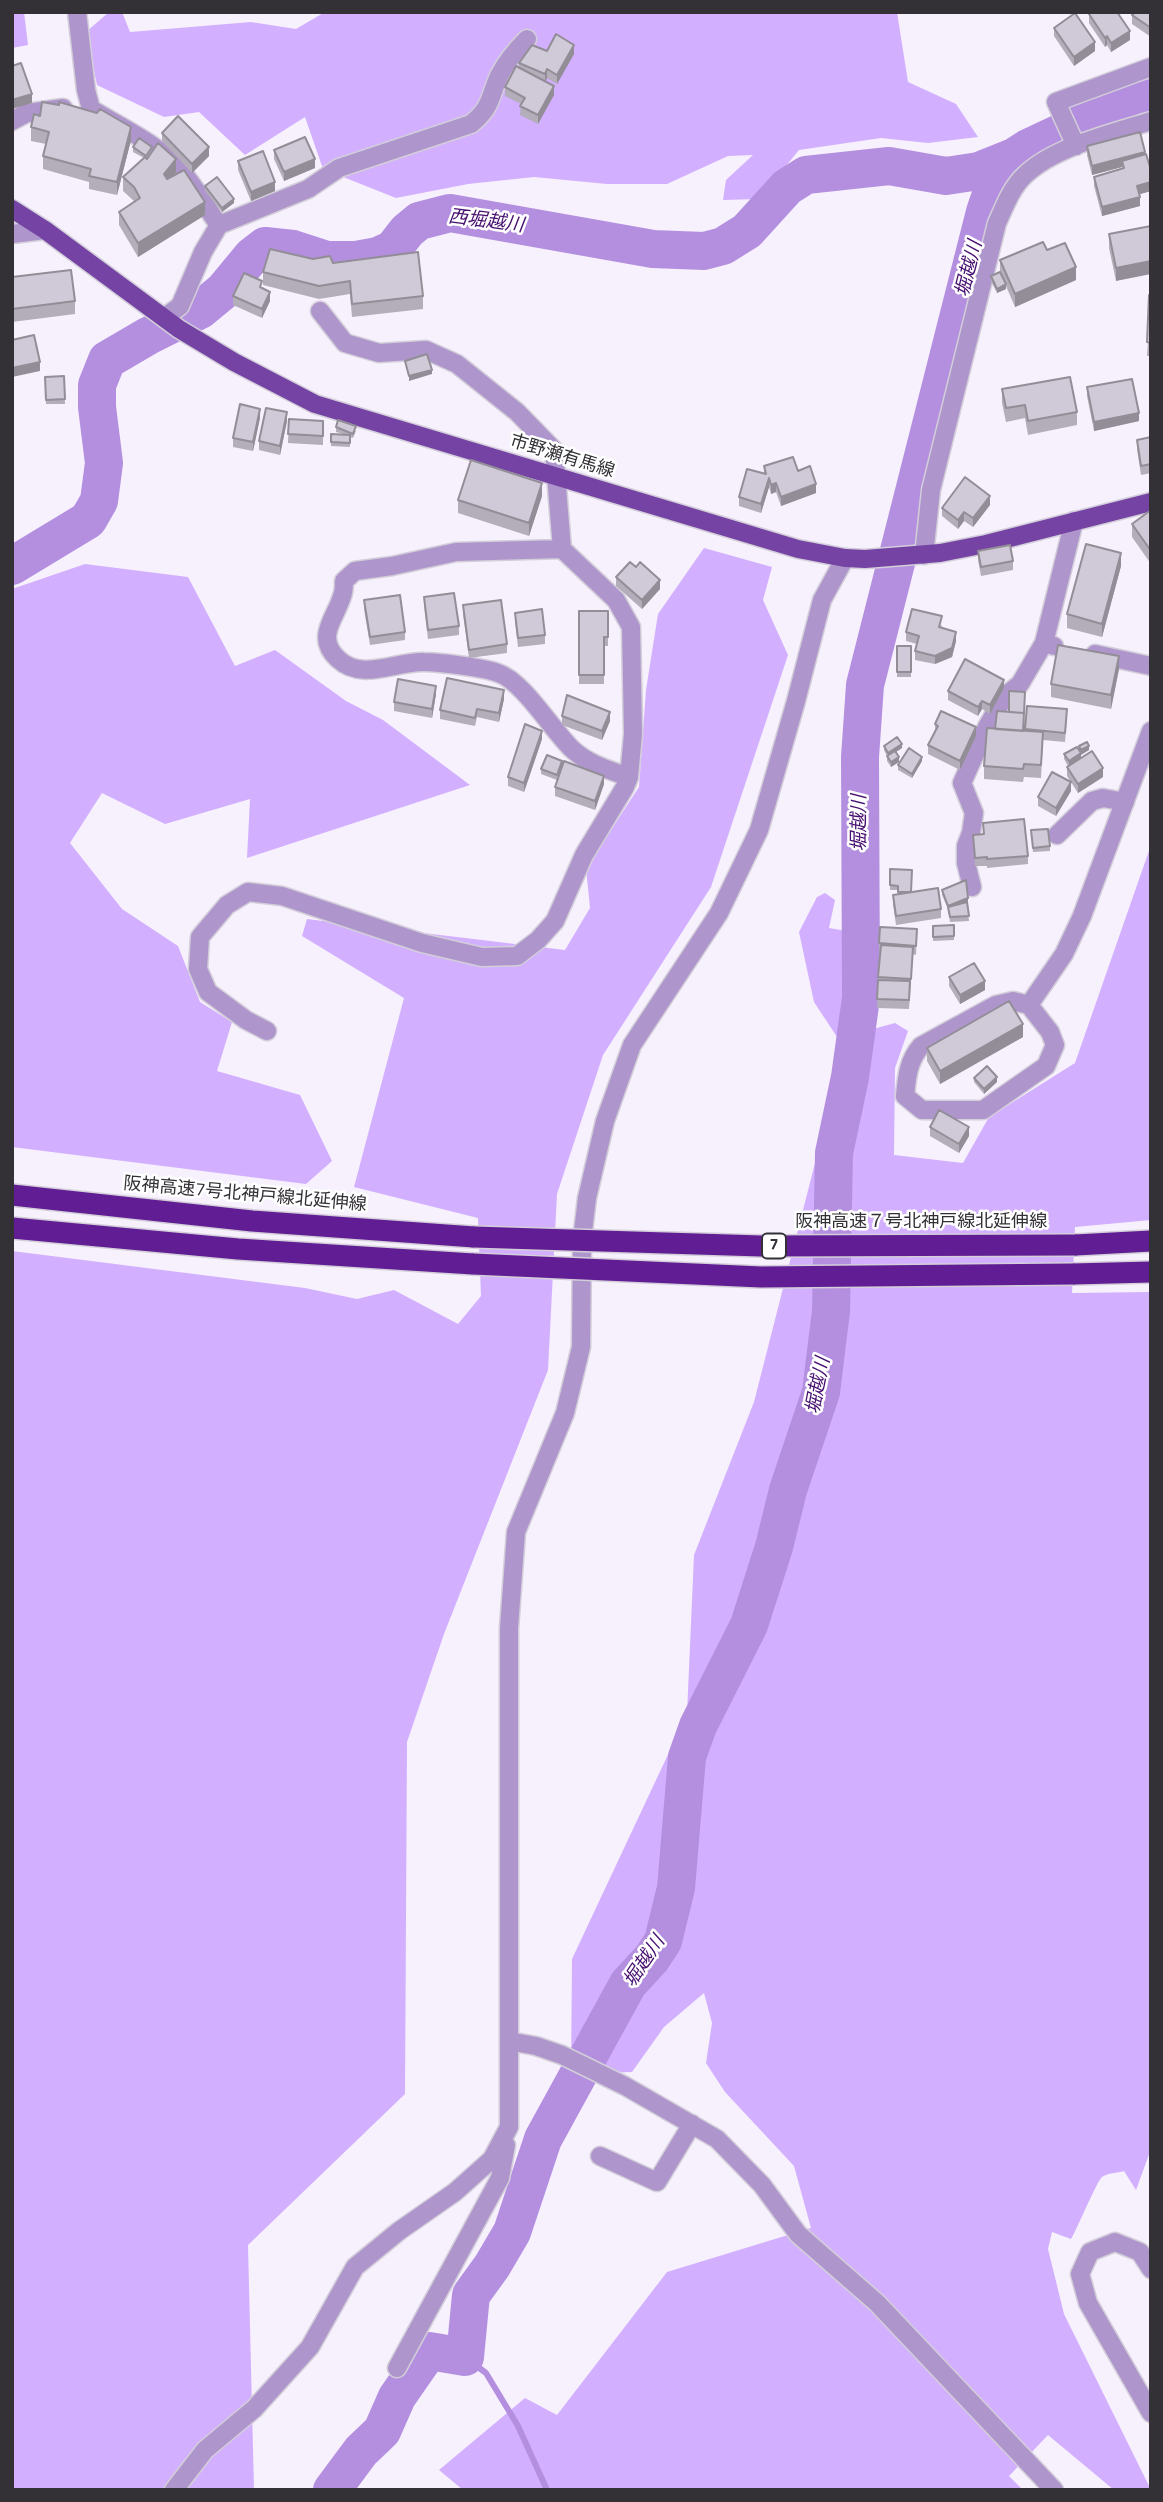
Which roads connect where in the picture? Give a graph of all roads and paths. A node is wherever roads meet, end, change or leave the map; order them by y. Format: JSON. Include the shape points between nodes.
{"nodes":[{"id":1,"x":77,"y":12,"type":"edge"},
{"id":2,"x":527,"y":39,"type":"dead end"},
{"id":3,"x":1151,"y":67,"type":"edge"},
{"id":4,"x":91,"y":109,"type":"junction"},
{"id":5,"x":12,"y":121,"type":"edge"},
{"id":6,"x":1151,"y":121,"type":"edge"},
{"id":7,"x":1074,"y":143,"type":"junction"},
{"id":8,"x":12,"y":209,"type":"edge"},
{"id":9,"x":219,"y":225,"type":"junction"},
{"id":10,"x":45,"y":230,"type":"junction"},
{"id":11,"x":12,"y":233,"type":"edge"},
{"id":12,"x":320,"y":311,"type":"dead end"},
{"id":13,"x":164,"y":318,"type":"junction"},
{"id":14,"x":556,"y":478,"type":"junction"},
{"id":15,"x":1151,"y":502,"type":"edge"},
{"id":16,"x":1074,"y":521,"type":"junction"},
{"id":17,"x":562,"y":549,"type":"junction"},
{"id":18,"x":915,"y":556,"type":"junction"},
{"id":19,"x":845,"y":558,"type":"junction"},
{"id":20,"x":1044,"y":643,"type":"junction"},
{"id":21,"x":1151,"y":666,"type":"edge"},
{"id":22,"x":1151,"y":731,"type":"edge"},
{"id":23,"x":629,"y":777,"type":"junction"},
{"id":24,"x":1125,"y":802,"type":"junction"},
{"id":25,"x":1056,"y":835,"type":"dead end"},
{"id":26,"x":971,"y":887,"type":"dead end"},
{"id":27,"x":1029,"y":1005,"type":"junction"},
{"id":28,"x":267,"y":1031,"type":"dead end"},
{"id":29,"x":12,"y":1195,"type":"edge"},
{"id":30,"x":12,"y":1228,"type":"edge"},
{"id":31,"x":474,"y":1237,"type":"joint"},
{"id":32,"x":1151,"y":1241,"type":"edge"},
{"id":33,"x":1151,"y":1272,"type":"edge"},
{"id":34,"x":509,"y":2041,"type":"junction"},
{"id":35,"x":692,"y":2124,"type":"junction"},
{"id":36,"x":509,"y":2127,"type":"junction"},
{"id":37,"x":600,"y":2156,"type":"dead end"},
{"id":38,"x":1151,"y":2269,"type":"edge"},
{"id":39,"x":397,"y":2368,"type":"dead end"},
{"id":40,"x":1151,"y":2413,"type":"edge"},
{"id":41,"x":174,"y":2490,"type":"edge"},
{"id":42,"x":1054,"y":2490,"type":"edge"}],
"edges":[{"from":1,"to":4,"type":"street"},
{"from":2,"to":9,"type":"street","via":[[500,74],[486,111],[471,124],[339,168],[308,189]]},
{"from":3,"to":7,"type":"street","via":[[1056,102]]},
{"from":4,"to":5,"type":"street","via":[[52,108]]},
{"from":4,"to":9,"type":"street","via":[[163,154],[182,172]]},
{"from":6,"to":7,"type":"street"},
{"from":7,"to":18,"type":"street","via":[[1025,175],[997,223]]},
{"from":8,"to":10,"type":"main road","name":"市野瀬有馬線"},
{"from":9,"to":13,"type":"street","via":[[180,306]]},
{"from":10,"to":11,"type":"street"},
{"from":10,"to":13,"type":"main road","name":"市野瀬有馬線"},
{"from":12,"to":14,"type":"street","via":[[345,343],[379,353],[426,350],[457,364],[517,412],[554,450]]},
{"from":13,"to":14,"type":"main road","name":"市野瀬有馬線","via":[[234,362],[315,404]]},
{"from":14,"to":17,"type":"street"},
{"from":14,"to":19,"type":"main road","name":"市野瀬有馬線","via":[[798,549]]},
{"from":15,"to":16,"type":"main road","name":"市野瀬有馬線"},
{"from":16,"to":18,"type":"main road","name":"市野瀬有馬線","via":[[986,544]]},
{"from":16,"to":20,"type":"street"},
{"from":17,"to":23,"type":"street","via":[[616,600],[631,627]]},
{"from":17,"to":23,"type":"street","via":[[456,552],[355,570],[344,581],[327,638],[335,657],[349,669],[424,662],[499,673],[514,683],[573,749],[595,765]]},
{"from":18,"to":19,"type":"main road","name":"市野瀬有馬線"},
{"from":19,"to":34,"type":"street","via":[[821,600],[760,830],[719,913],[632,1045],[587,1198],[581,1347],[565,1413],[516,1532],[509,1628]]},
{"from":20,"to":21,"type":"street"},
{"from":20,"to":26,"type":"street","via":[[1020,684],[1004,697],[962,783],[974,813],[966,846]]},
{"from":22,"to":24,"type":"street"},
{"from":23,"to":28,"type":"street","via":[[584,855],[555,920],[517,956],[482,957],[422,943],[282,896],[248,892],[227,905],[200,937],[198,969],[208,992]]},
{"from":24,"to":25,"type":"street","via":[[1092,801]]},
{"from":24,"to":27,"type":"street","via":[[1082,916],[1064,954]]},
{"from":27,"to":27,"type":"street","via":[[1013,1001],[996,1005],[921,1046],[913,1055],[905,1096],[922,1110],[983,1110],[1011,1092],[1046,1066],[1055,1045]]},
{"from":29,"to":31,"type":"highway","name":"阪神高速7号北神戸線北延伸線","number":"7","via":[[252,1221]]},
{"from":30,"to":33,"type":"highway","number":"7","bridge":true,"via":[[237,1249],[761,1277]]},
{"from":31,"to":32,"type":"highway","name":"阪神高速７号北神戸線北延伸線","number":"7","bridge":true,"via":[[761,1246]]},
{"from":34,"to":35,"type":"street","via":[[562,2055]]},
{"from":34,"to":36,"type":"street"},
{"from":35,"to":37,"type":"street","via":[[657,2182]]},
{"from":35,"to":42,"type":"street","via":[[717,2139],[762,2185],[798,2234],[877,2303]]},
{"from":36,"to":39,"type":"street","via":[[500,2178]]},
{"from":36,"to":41,"type":"street","via":[[492,2159],[355,2267],[310,2347],[254,2409],[205,2449]]},
{"from":38,"to":40,"type":"street","via":[[1140,2252],[1115,2242],[1090,2252],[1080,2274],[1088,2303]]}]}
